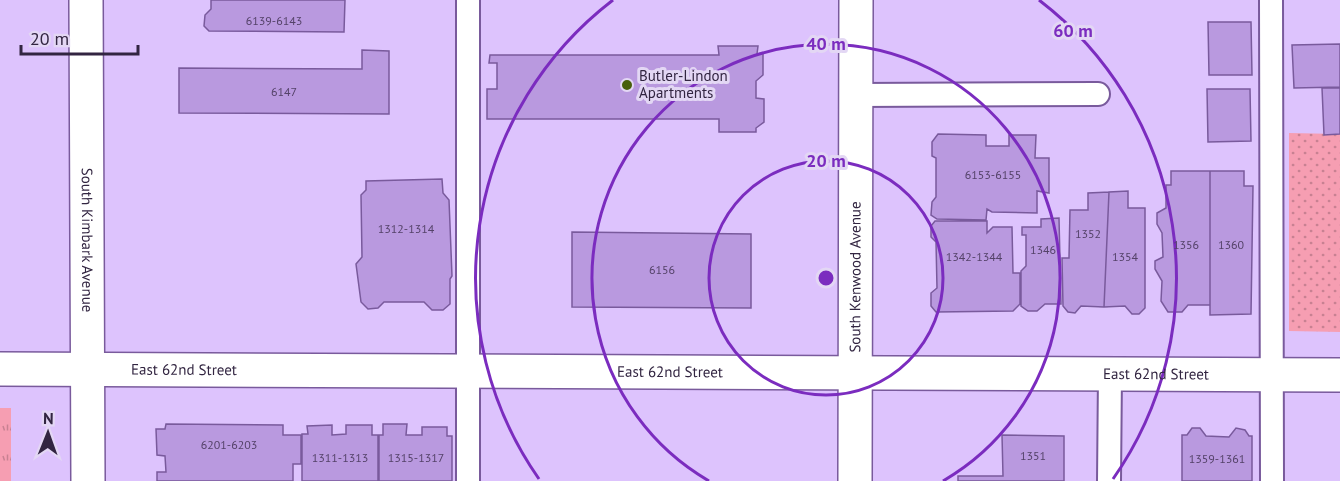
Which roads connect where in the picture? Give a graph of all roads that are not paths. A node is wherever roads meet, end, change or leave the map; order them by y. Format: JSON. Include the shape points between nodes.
{"nodes":[{"id":1,"x":86,"y":0,"type":"edge"},
{"id":2,"x":468,"y":0,"type":"edge"},
{"id":3,"x":856,"y":0,"type":"edge"},
{"id":4,"x":1271,"y":0,"type":"edge"},
{"id":5,"x":1098,"y":94,"type":"dead end"},
{"id":6,"x":856,"y":95,"type":"junction"},
{"id":7,"x":0,"y":369,"type":"edge"},
{"id":8,"x":89,"y":369,"type":"junction"},
{"id":9,"x":468,"y":371,"type":"junction"},
{"id":10,"x":855,"y":372,"type":"junction"},
{"id":11,"x":1110,"y":374,"type":"junction"},
{"id":12,"x":1271,"y":374,"type":"junction"},
{"id":13,"x":1340,"y":375,"type":"edge"},
{"id":14,"x":88,"y":481,"type":"edge"},
{"id":15,"x":468,"y":481,"type":"edge"},
{"id":16,"x":855,"y":481,"type":"edge"},
{"id":17,"x":1109,"y":481,"type":"edge"},
{"id":18,"x":1272,"y":481,"type":"edge"}],
"edges":[{"from":1,"to":8,"type":"street","name":"South Kimbark Avenue"},
{"from":2,"to":9,"type":"lane"},
{"from":3,"to":6,"type":"street","name":"South Kenwood Avenue"},
{"from":4,"to":12,"type":"lane"},
{"from":5,"to":6,"type":"lane"},
{"from":6,"to":10,"type":"street","name":"South Kenwood Avenue"},
{"from":7,"to":8,"type":"street","name":"East 62nd Street"},
{"from":8,"to":9,"type":"street","name":"East 62nd Street"},
{"from":8,"to":14,"type":"street","name":"South Kimbark Avenue"},
{"from":9,"to":10,"type":"street","name":"East 62nd Street"},
{"from":9,"to":15,"type":"lane"},
{"from":10,"to":11,"type":"street","name":"East 62nd Street"},
{"from":10,"to":16,"type":"street","name":"South Kenwood Avenue"},
{"from":11,"to":12,"type":"street","name":"East 62nd Street"},
{"from":11,"to":17,"type":"lane"},
{"from":12,"to":13,"type":"street","name":"East 62nd Street"},
{"from":12,"to":18,"type":"lane"}]}
